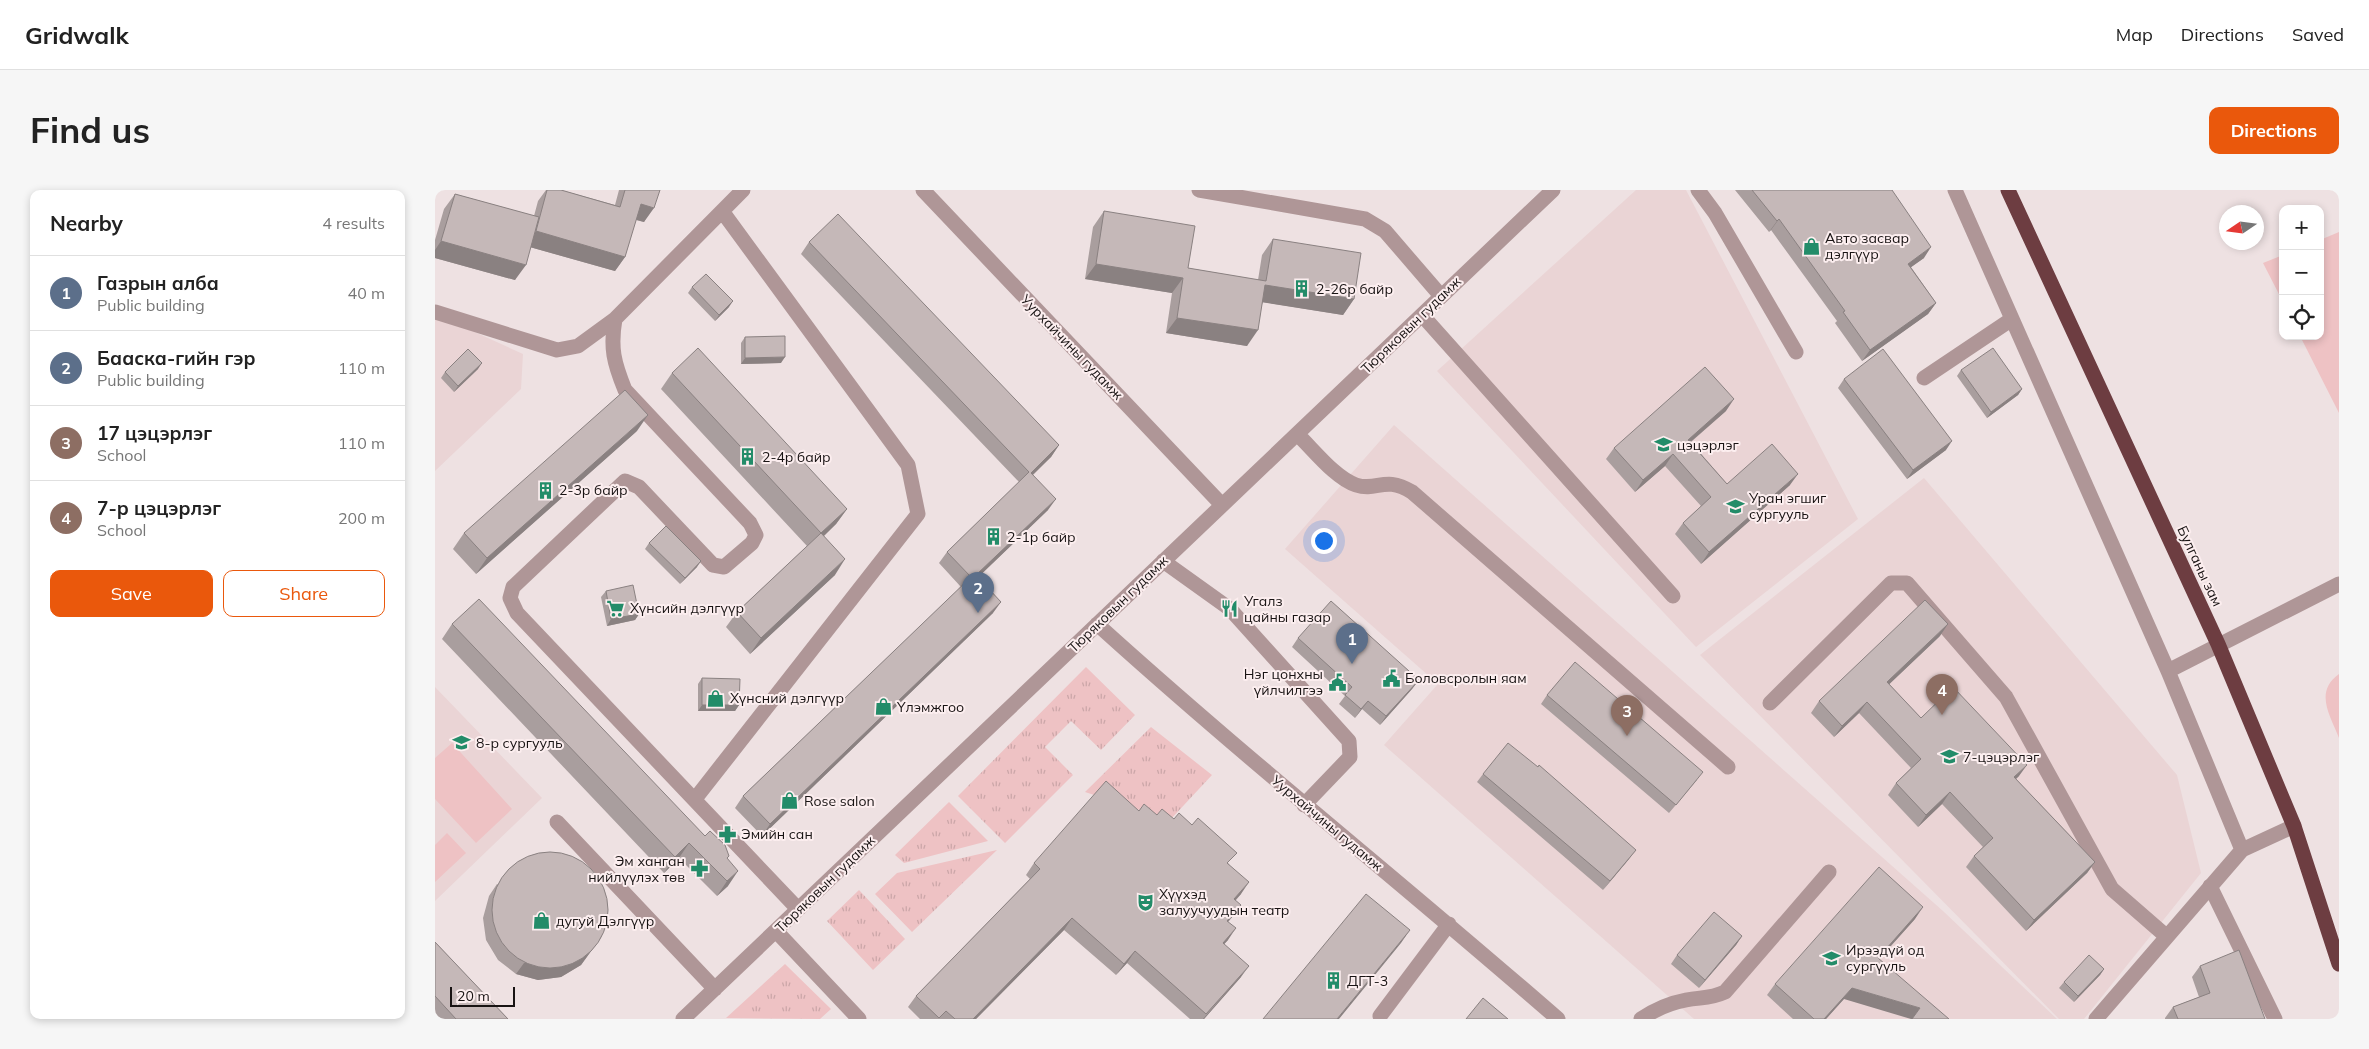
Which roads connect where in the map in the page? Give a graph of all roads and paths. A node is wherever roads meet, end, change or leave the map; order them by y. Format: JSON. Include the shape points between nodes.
{"nodes":[{"id":1,"x":743,"y":190,"type":"edge"},
{"id":2,"x":923,"y":190,"type":"edge"},
{"id":3,"x":1199,"y":190,"type":"edge"},
{"id":4,"x":1553,"y":190,"type":"edge"},
{"id":5,"x":1698,"y":190,"type":"edge"},
{"id":6,"x":1955,"y":190,"type":"edge"},
{"id":7,"x":2008,"y":190,"type":"edge"},
{"id":8,"x":723,"y":211,"type":"junction"},
{"id":9,"x":1441,"y":296,"type":"junction"},
{"id":10,"x":435,"y":312,"type":"edge"},
{"id":11,"x":1422,"y":315,"type":"junction"},
{"id":12,"x":615,"y":319,"type":"junction"},
{"id":13,"x":2012,"y":319,"type":"junction"},
{"id":14,"x":1796,"y":352,"type":"dead end"},
{"id":15,"x":1924,"y":378,"type":"dead end"},
{"id":16,"x":1297,"y":434,"type":"junction"},
{"id":17,"x":1222,"y":505,"type":"junction"},
{"id":18,"x":1163,"y":561,"type":"junction"},
{"id":19,"x":2339,"y":584,"type":"edge"},
{"id":20,"x":1673,"y":596,"type":"dead end"},
{"id":21,"x":1097,"y":624,"type":"junction"},
{"id":22,"x":2218,"y":644,"type":"junction"},
{"id":23,"x":2168,"y":670,"type":"junction"},
{"id":24,"x":1770,"y":703,"type":"dead end"},
{"id":25,"x":1728,"y":767,"type":"dead end"},
{"id":26,"x":695,"y":799,"type":"junction"},
{"id":27,"x":1304,"y":805,"type":"junction"},
{"id":28,"x":557,"y":822,"type":"dead end"},
{"id":29,"x":2294,"y":826,"type":"junction"},
{"id":30,"x":2242,"y":850,"type":"junction"},
{"id":31,"x":1829,"y":872,"type":"dead end"},
{"id":32,"x":2210,"y":886,"type":"junction"},
{"id":33,"x":798,"y":909,"type":"junction"},
{"id":34,"x":1449,"y":924,"type":"junction"},
{"id":35,"x":776,"y":931,"type":"junction"},
{"id":36,"x":2166,"y":936,"type":"junction"},
{"id":37,"x":2339,"y":964,"type":"edge"},
{"id":38,"x":715,"y":989,"type":"junction"},
{"id":39,"x":1380,"y":1016,"type":"dead end"},
{"id":40,"x":683,"y":1019,"type":"edge"},
{"id":41,"x":859,"y":1019,"type":"edge"},
{"id":42,"x":1558,"y":1019,"type":"edge"},
{"id":43,"x":1641,"y":1019,"type":"edge"},
{"id":44,"x":2096,"y":1019,"type":"edge"},
{"id":45,"x":2275,"y":1019,"type":"edge"}],
"edges":[{"from":1,"to":8,"type":"street"},
{"from":2,"to":17,"type":"street","name":"Уурхайчины гудамж"},
{"from":3,"to":9,"type":"street","via":[[1365,219],[1385,231]]},
{"from":4,"to":9,"type":"street","name":"Тюряковын гудамж"},
{"from":5,"to":14,"type":"street","via":[[1715,213]]},
{"from":6,"to":13,"type":"street"},
{"from":7,"to":22,"type":"highway","name":"Булганы зам"},
{"from":8,"to":12,"type":"street"},
{"from":8,"to":26,"type":"street","via":[[908,464],[918,514]]},
{"from":9,"to":11,"type":"street","name":"Тюряковын гудамж"},
{"from":10,"to":12,"type":"street","via":[[557,350],[578,346]]},
{"from":11,"to":16,"type":"street","name":"Тюряковын гудамж"},
{"from":11,"to":20,"type":"street"},
{"from":12,"to":26,"type":"street","via":[[611,340],[615,365],[625,390],[750,523],[755,535],[752,543],[724,567],[713,565],[639,487],[625,481],[513,587],[510,598],[517,613]]},
{"from":13,"to":15,"type":"street"},
{"from":13,"to":23,"type":"street"},
{"from":16,"to":17,"type":"street","name":"Тюряковын гудамж"},
{"from":16,"to":25,"type":"street","via":[[1343,478],[1356,485],[1367,487],[1392,483],[1412,492]]},
{"from":17,"to":18,"type":"street","name":"Тюряковын гудамж"},
{"from":18,"to":21,"type":"street","name":"Тюряковын гудамж"},
{"from":18,"to":27,"type":"street","via":[[1230,609],[1349,741],[1350,757]]},
{"from":19,"to":22,"type":"street"},
{"from":21,"to":27,"type":"street","name":"Уурхайчины гудамж"},
{"from":21,"to":33,"type":"street","name":"Тюряковын гудамж"},
{"from":22,"to":23,"type":"street"},
{"from":22,"to":29,"type":"highway","name":"Булганы зам"},
{"from":23,"to":30,"type":"street"},
{"from":24,"to":36,"type":"street","via":[[1891,583],[1907,583],[2006,696],[2112,889]]},
{"from":26,"to":33,"type":"street"},
{"from":27,"to":34,"type":"street","name":"Уурхайчины гудамж"},
{"from":28,"to":38,"type":"street"},
{"from":29,"to":30,"type":"street"},
{"from":29,"to":37,"type":"highway","name":"Булганы зам"},
{"from":30,"to":32,"type":"street"},
{"from":31,"to":43,"type":"street","via":[[1725,992],[1712,998],[1684,1000],[1651,1011]]},
{"from":32,"to":36,"type":"street"},
{"from":32,"to":45,"type":"street"},
{"from":33,"to":35,"type":"street","name":"Тюряковын гудамж"},
{"from":34,"to":39,"type":"street"},
{"from":34,"to":42,"type":"street","name":"Уурхайчины гудамж"},
{"from":35,"to":38,"type":"street","name":"Тюряковын гудамж"},
{"from":35,"to":41,"type":"street"},
{"from":36,"to":44,"type":"street"},
{"from":38,"to":40,"type":"street","name":"Тюряковын гудамж"}]}
